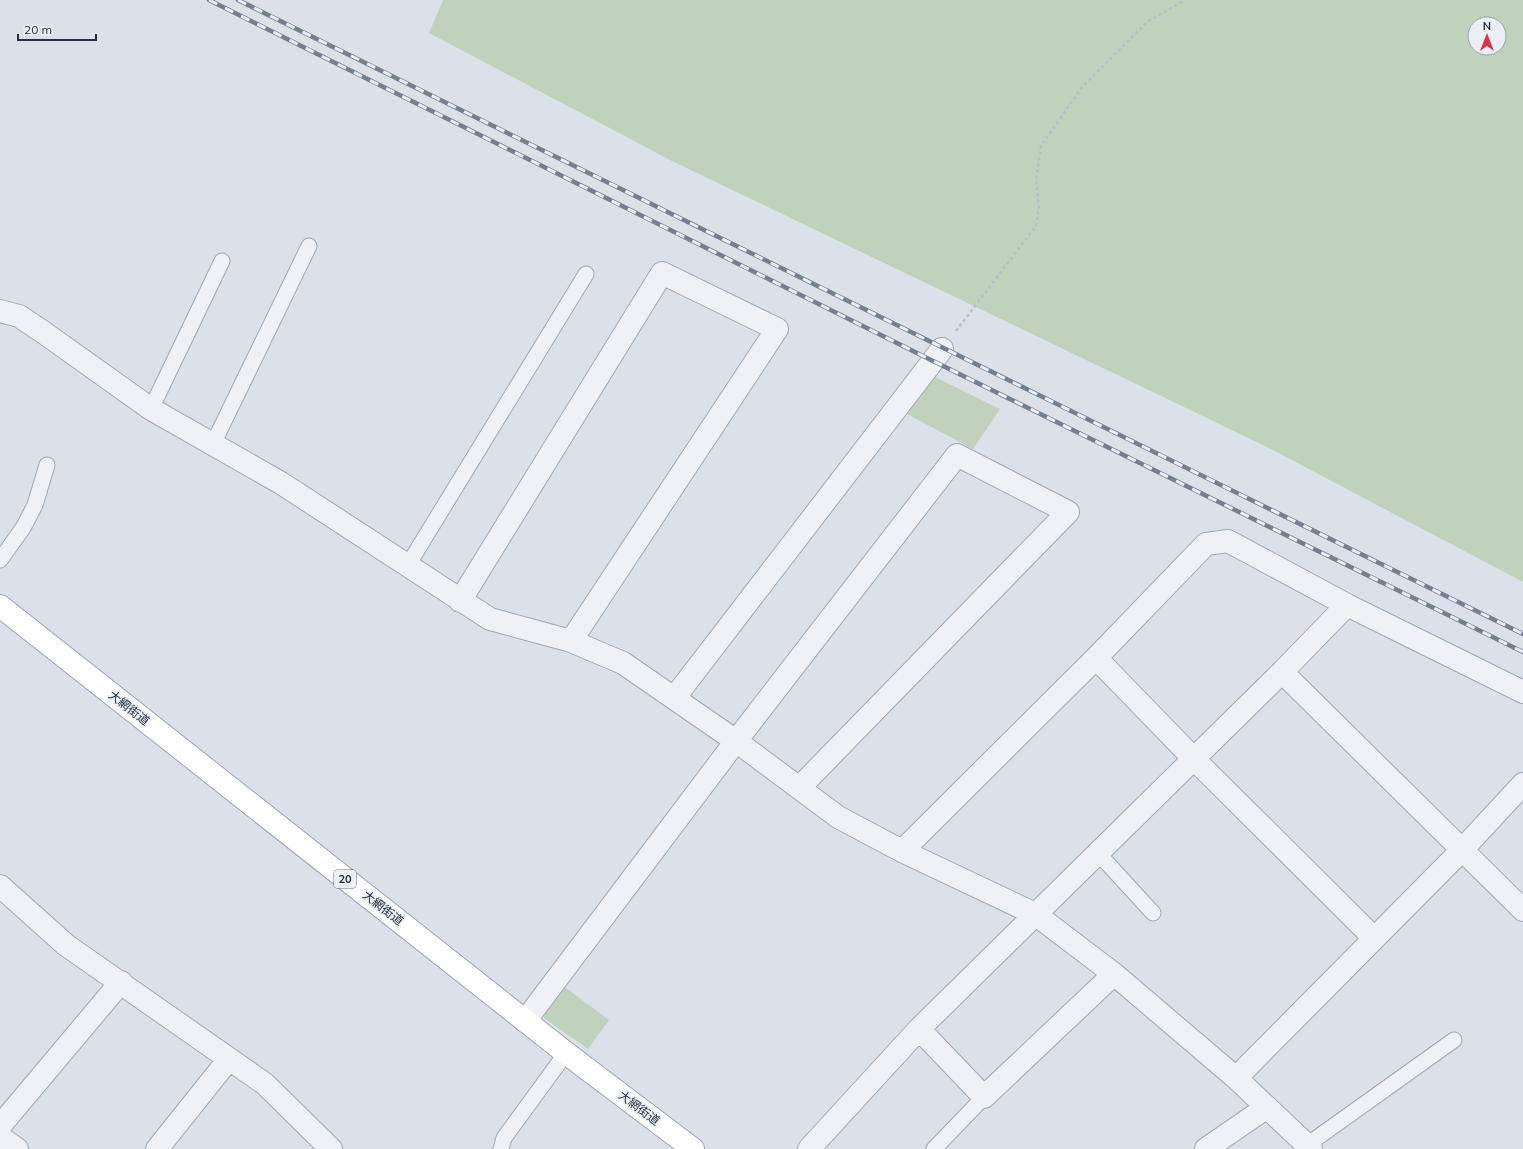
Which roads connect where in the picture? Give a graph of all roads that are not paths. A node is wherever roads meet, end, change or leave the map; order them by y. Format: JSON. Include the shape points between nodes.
{"nodes":[{"id":1,"x":309,"y":246,"type":"dead end"},
{"id":2,"x":222,"y":261,"type":"dead end"},
{"id":3,"x":586,"y":274,"type":"dead end"},
{"id":4,"x":0,"y":311,"type":"edge"},
{"id":5,"x":942,"y":349,"type":"road end"},
{"id":6,"x":151,"y":409,"type":"junction"},
{"id":7,"x":212,"y":444,"type":"junction"},
{"id":8,"x":47,"y":465,"type":"dead end"},
{"id":9,"x":0,"y":560,"type":"edge"},
{"id":10,"x":408,"y":565,"type":"junction"},
{"id":11,"x":460,"y":601,"type":"junction"},
{"id":12,"x":1347,"y":605,"type":"junction"},
{"id":13,"x":0,"y":606,"type":"edge"},
{"id":14,"x":571,"y":641,"type":"junction"},
{"id":15,"x":1096,"y":658,"type":"junction"},
{"id":16,"x":1282,"y":672,"type":"junction"},
{"id":17,"x":1523,"y":692,"type":"edge"},
{"id":18,"x":675,"y":697,"type":"junction"},
{"id":19,"x":736,"y":741,"type":"junction"},
{"id":20,"x":1194,"y":759,"type":"junction"},
{"id":21,"x":1523,"y":784,"type":"edge"},
{"id":22,"x":799,"y":788,"type":"junction"},
{"id":23,"x":902,"y":851,"type":"junction"},
{"id":24,"x":1462,"y":851,"type":"junction"},
{"id":25,"x":1098,"y":853,"type":"junction"},
{"id":26,"x":0,"y":886,"type":"edge"},
{"id":27,"x":1523,"y":910,"type":"edge"},
{"id":28,"x":1153,"y":913,"type":"dead end"},
{"id":29,"x":1035,"y":914,"type":"junction"},
{"id":30,"x":1374,"y":938,"type":"junction"},
{"id":31,"x":1114,"y":974,"type":"junction"},
{"id":32,"x":121,"y":982,"type":"junction"},
{"id":33,"x":525,"y":1020,"type":"junction"},
{"id":34,"x":919,"y":1029,"type":"junction"},
{"id":35,"x":1454,"y":1040,"type":"dead end"},
{"id":36,"x":566,"y":1053,"type":"junction"},
{"id":37,"x":229,"y":1059,"type":"junction"},
{"id":38,"x":1236,"y":1078,"type":"junction"},
{"id":39,"x":984,"y":1097,"type":"junction"},
{"id":40,"x":1267,"y":1107,"type":"junction"},
{"id":41,"x":0,"y":1126,"type":"edge"},
{"id":42,"x":0,"y":1137,"type":"edge"},
{"id":43,"x":1309,"y":1147,"type":"edge"},
{"id":44,"x":329,"y":1148,"type":"edge"},
{"id":45,"x":17,"y":1149,"type":"edge"},
{"id":46,"x":157,"y":1149,"type":"edge"},
{"id":47,"x":501,"y":1149,"type":"edge"},
{"id":48,"x":693,"y":1149,"type":"edge"},
{"id":49,"x":809,"y":1149,"type":"edge"},
{"id":50,"x":934,"y":1149,"type":"edge"},
{"id":51,"x":1206,"y":1149,"type":"edge"}],
"edges":[{"from":1,"to":7,"type":"lane"},
{"from":2,"to":6,"type":"lane"},
{"from":3,"to":10,"type":"lane"},
{"from":4,"to":6,"type":"street","via":[[19,316]]},
{"from":5,"to":18,"type":"street"},
{"from":6,"to":7,"type":"street"},
{"from":7,"to":10,"type":"street","via":[[281,483]]},
{"from":8,"to":9,"type":"lane","via":[[35,505],[23,528]]},
{"from":10,"to":11,"type":"street"},
{"from":11,"to":14,"type":"street","via":[[490,619]]},
{"from":11,"to":14,"type":"street","via":[[662,273],[777,329]]},
{"from":12,"to":15,"type":"street","via":[[1228,541],[1206,544]]},
{"from":12,"to":16,"type":"street"},
{"from":12,"to":17,"type":"street"},
{"from":13,"to":33,"type":"main road","name":"大網街道","number":"20"},
{"from":14,"to":18,"type":"street","via":[[623,663]]},
{"from":15,"to":20,"type":"street"},
{"from":15,"to":23,"type":"street"},
{"from":16,"to":20,"type":"street"},
{"from":16,"to":24,"type":"street"},
{"from":18,"to":19,"type":"street"},
{"from":19,"to":22,"type":"street"},
{"from":19,"to":22,"type":"street","via":[[957,455],[1068,512]]},
{"from":19,"to":33,"type":"street"},
{"from":20,"to":25,"type":"street"},
{"from":20,"to":30,"type":"street"},
{"from":21,"to":24,"type":"street"},
{"from":22,"to":23,"type":"street","via":[[838,817]]},
{"from":23,"to":29,"type":"street"},
{"from":24,"to":27,"type":"street"},
{"from":24,"to":30,"type":"street"},
{"from":25,"to":28,"type":"lane"},
{"from":25,"to":29,"type":"street"},
{"from":26,"to":32,"type":"street","via":[[66,944]]},
{"from":29,"to":31,"type":"street"},
{"from":29,"to":34,"type":"street"},
{"from":30,"to":38,"type":"street"},
{"from":31,"to":38,"type":"street"},
{"from":31,"to":39,"type":"street"},
{"from":32,"to":37,"type":"street"},
{"from":32,"to":41,"type":"street"},
{"from":33,"to":36,"type":"main road","name":"大網街道","number":"20"},
{"from":34,"to":39,"type":"street"},
{"from":34,"to":49,"type":"street"},
{"from":35,"to":43,"type":"lane"},
{"from":36,"to":47,"type":"lane","via":[[504,1138]]},
{"from":36,"to":48,"type":"main road","name":"大網街道","number":"20"},
{"from":37,"to":44,"type":"street","via":[[266,1084]]},
{"from":37,"to":46,"type":"street"},
{"from":38,"to":40,"type":"street"},
{"from":39,"to":50,"type":"lane"},
{"from":40,"to":43,"type":"street"},
{"from":40,"to":51,"type":"street"},
{"from":42,"to":45,"type":"street"}]}
